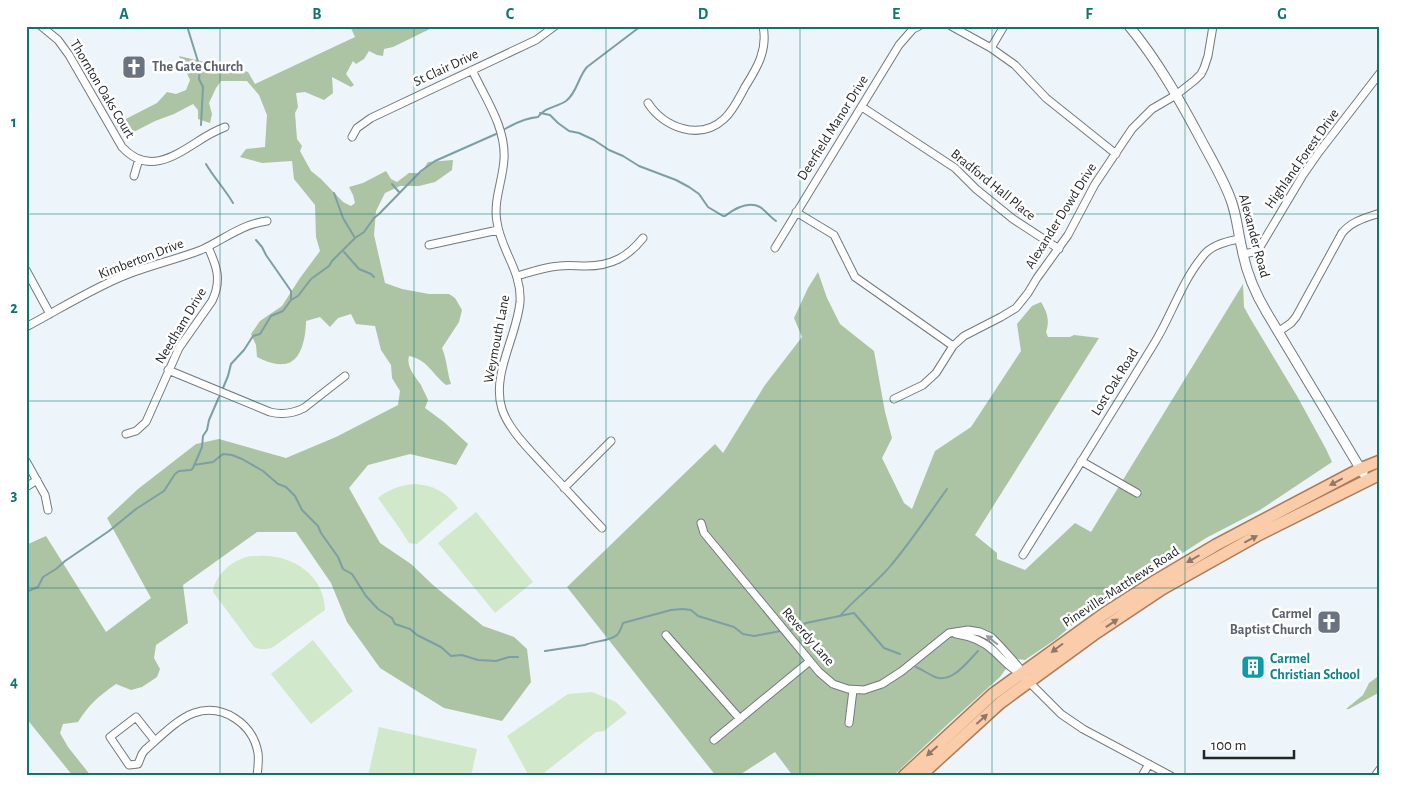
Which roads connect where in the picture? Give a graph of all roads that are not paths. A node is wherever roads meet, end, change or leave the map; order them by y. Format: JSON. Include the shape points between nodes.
{"nodes":[{"id":1,"x":41,"y":26,"type":"edge"},
{"id":2,"x":555,"y":26,"type":"edge"},
{"id":3,"x":763,"y":26,"type":"edge"},
{"id":4,"x":919,"y":26,"type":"edge"},
{"id":5,"x":951,"y":26,"type":"edge"},
{"id":6,"x":1004,"y":26,"type":"edge"},
{"id":7,"x":1129,"y":26,"type":"edge"},
{"id":8,"x":1213,"y":26,"type":"edge"},
{"id":9,"x":991,"y":48,"type":"junction"},
{"id":10,"x":472,"y":70,"type":"junction"},
{"id":11,"x":1380,"y":73,"type":"edge"},
{"id":12,"x":1176,"y":95,"type":"junction"},
{"id":13,"x":648,"y":102,"type":"dead end"},
{"id":14,"x":862,"y":107,"type":"junction"},
{"id":15,"x":225,"y":126,"type":"dead end"},
{"id":16,"x":352,"y":137,"type":"dead end"},
{"id":17,"x":1116,"y":154,"type":"junction"},
{"id":18,"x":140,"y":159,"type":"junction"},
{"id":19,"x":134,"y":176,"type":"dead end"},
{"id":20,"x":796,"y":212,"type":"junction"},
{"id":21,"x":1380,"y":213,"type":"edge"},
{"id":22,"x":267,"y":221,"type":"dead end"},
{"id":23,"x":498,"y":230,"type":"junction"},
{"id":24,"x":643,"y":238,"type":"dead end"},
{"id":25,"x":1240,"y":238,"type":"junction"},
{"id":26,"x":429,"y":245,"type":"dead end"},
{"id":27,"x":208,"y":247,"type":"junction"},
{"id":28,"x":775,"y":248,"type":"dead end"},
{"id":29,"x":1059,"y":249,"type":"junction"},
{"id":30,"x":1243,"y":254,"type":"junction"},
{"id":31,"x":26,"y":270,"type":"edge"},
{"id":32,"x":517,"y":276,"type":"junction"},
{"id":33,"x":50,"y":314,"type":"junction"},
{"id":34,"x":26,"y":327,"type":"edge"},
{"id":35,"x":1278,"y":332,"type":"junction"},
{"id":36,"x":953,"y":346,"type":"junction"},
{"id":37,"x":168,"y":370,"type":"junction"},
{"id":38,"x":345,"y":376,"type":"dead end"},
{"id":39,"x":894,"y":399,"type":"dead end"},
{"id":40,"x":126,"y":434,"type":"dead end"},
{"id":41,"x":611,"y":441,"type":"dead end"},
{"id":42,"x":26,"y":461,"type":"edge"},
{"id":43,"x":1081,"y":461,"type":"junction"},
{"id":44,"x":1380,"y":461,"type":"edge"},
{"id":45,"x":1360,"y":469,"type":"junction"},
{"id":46,"x":1380,"y":474,"type":"edge"},
{"id":47,"x":37,"y":480,"type":"junction"},
{"id":48,"x":1367,"y":480,"type":"junction"},
{"id":49,"x":26,"y":487,"type":"edge"},
{"id":50,"x":564,"y":488,"type":"junction"},
{"id":51,"x":1137,"y":493,"type":"dead end"},
{"id":52,"x":48,"y":510,"type":"dead end"},
{"id":53,"x":701,"y":523,"type":"dead end"},
{"id":54,"x":602,"y":528,"type":"dead end"},
{"id":55,"x":1023,"y":555,"type":"dead end"},
{"id":56,"x":666,"y":635,"type":"dead end"},
{"id":57,"x":810,"y":661,"type":"junction"},
{"id":58,"x":1026,"y":678,"type":"junction"},
{"id":59,"x":853,"y":690,"type":"junction"},
{"id":60,"x":740,"y":718,"type":"junction"},
{"id":61,"x":849,"y":723,"type":"dead end"},
{"id":62,"x":714,"y":740,"type":"dead end"},
{"id":63,"x":155,"y":741,"type":"junction"},
{"id":64,"x":1149,"y":764,"type":"junction"},
{"id":65,"x":1380,"y":769,"type":"edge"},
{"id":66,"x":257,"y":776,"type":"edge"},
{"id":67,"x":904,"y":776,"type":"edge"},
{"id":68,"x":920,"y":776,"type":"edge"},
{"id":69,"x":1142,"y":776,"type":"edge"},
{"id":70,"x":1171,"y":776,"type":"edge"},
{"id":71,"x":1375,"y":776,"type":"edge"}],
"edges":[{"from":1,"to":18,"type":"street","name":"Thornton Oaks Court","via":[[58,40],[69,55],[122,147]]},
{"from":2,"to":10,"type":"street","name":"St Clair Drive","via":[[536,40]]},
{"from":3,"to":13,"type":"street","via":[[764,48],[759,63],[730,112],[718,124],[699,131],[682,129],[660,116]]},
{"from":4,"to":14,"type":"street","name":"Deerfield Manor Drive","via":[[899,44]]},
{"from":5,"to":9,"type":"street"},
{"from":6,"to":9,"type":"street"},
{"from":7,"to":12,"type":"street","name":"Alexander Road"},
{"from":8,"to":12,"type":"street","name":"Alexander Dowd Drive","via":[[1204,68]]},
{"from":9,"to":17,"type":"street","via":[[1015,65],[1046,98]]},
{"from":10,"to":16,"type":"street","name":"St Clair Drive","via":[[371,118],[357,128]]},
{"from":10,"to":23,"type":"street","name":"Weymouth Lane","via":[[502,137],[504,160],[496,208]]},
{"from":11,"to":30,"type":"street","name":"Highland Forest Drive","via":[[1303,174],[1260,247]]},
{"from":12,"to":17,"type":"street","name":"Alexander Dowd Drive","via":[[1152,109],[1132,129]]},
{"from":12,"to":25,"type":"street","name":"Alexander Road","via":[[1226,186]]},
{"from":14,"to":20,"type":"street","name":"Deerfield Manor Drive"},
{"from":14,"to":29,"type":"street","name":"Bradford Hall Place","via":[[955,168],[1013,219]]},
{"from":15,"to":18,"type":"street","via":[[167,160]]},
{"from":17,"to":29,"type":"street","name":"Alexander Dowd Drive","via":[[1095,184]]},
{"from":18,"to":19,"type":"street"},
{"from":20,"to":28,"type":"street","name":"Deerfield Manor Drive"},
{"from":20,"to":36,"type":"street","via":[[834,236],[855,277]]},
{"from":21,"to":35,"type":"street","via":[[1356,222],[1342,234],[1296,317]]},
{"from":22,"to":27,"type":"street","name":"Kimberton Drive","via":[[244,227]]},
{"from":23,"to":26,"type":"street"},
{"from":23,"to":32,"type":"street","name":"Weymouth Lane"},
{"from":24,"to":32,"type":"street","via":[[627,255],[606,264],[552,267]]},
{"from":25,"to":30,"type":"street","name":"Alexander Road"},
{"from":25,"to":43,"type":"street","name":"Lost Oak Road","via":[[1211,248],[1203,255],[1156,340]]},
{"from":27,"to":33,"type":"street","name":"Kimberton Drive","via":[[120,278]]},
{"from":27,"to":37,"type":"street","name":"Needham Drive","via":[[218,275],[217,289]]},
{"from":29,"to":36,"type":"street","name":"Alexander Dowd Drive","via":[[1016,308],[964,336]]},
{"from":30,"to":35,"type":"street","name":"Alexander Road","via":[[1254,289]]},
{"from":31,"to":33,"type":"street"},
{"from":32,"to":50,"type":"street","name":"Weymouth Lane","via":[[519,306],[501,378],[500,398],[506,419]]},
{"from":33,"to":34,"type":"street","name":"Kimberton Drive"},
{"from":35,"to":45,"type":"street","name":"Alexander Road"},
{"from":36,"to":39,"type":"street","name":"Alexander Dowd Drive","via":[[936,373],[923,385]]},
{"from":37,"to":38,"type":"street","via":[[270,412],[283,414],[304,408]]},
{"from":37,"to":40,"type":"street","name":"Needham Drive","via":[[146,422],[136,431]]},
{"from":41,"to":50,"type":"street"},
{"from":42,"to":47,"type":"street"},
{"from":43,"to":51,"type":"street"},
{"from":43,"to":55,"type":"street","name":"Lost Oak Road"},
{"from":44,"to":45,"type":"main road","name":"Pineville-Matthews Road"},
{"from":45,"to":48,"type":"street","name":"Alexander Road"},
{"from":45,"to":58,"type":"main road","name":"Pineville-Matthews Road","one_way":true,"via":[[1157,580],[1070,638]]},
{"from":46,"to":48,"type":"main road","name":"Pineville-Matthews Road"},
{"from":47,"to":49,"type":"street"},
{"from":47,"to":52,"type":"street"},
{"from":58,"to":48,"type":"main road","name":"Pineville-Matthews Road","one_way":true,"via":[[1162,589]]},
{"from":50,"to":54,"type":"street","name":"Weymouth Lane"},
{"from":53,"to":57,"type":"street","name":"Reverdy Lane","via":[[704,532]]},
{"from":56,"to":60,"type":"street"},
{"from":57,"to":59,"type":"street","name":"Reverdy Lane","via":[[833,684]]},
{"from":57,"to":60,"type":"street"},
{"from":58,"to":59,"type":"street","via":[[991,637],[968,630],[949,633],[882,684]]},
{"from":58,"to":64,"type":"street","via":[[1061,714]]},
{"from":58,"to":67,"type":"main road","name":"Pineville-Matthews Road","one_way":true,"via":[[994,694]]},
{"from":68,"to":58,"type":"main road","name":"Pineville-Matthews Road","one_way":true},
{"from":59,"to":61,"type":"street"},
{"from":60,"to":62,"type":"street"},
{"from":63,"to":63,"type":"street","via":[[142,754],[138,764],[129,764],[110,737],[136,717]]},
{"from":63,"to":66,"type":"street","via":[[182,719],[195,713],[222,712],[242,723],[254,741],[258,753]]},
{"from":64,"to":69,"type":"street"},
{"from":64,"to":70,"type":"street"},
{"from":65,"to":71,"type":"street"}]}
